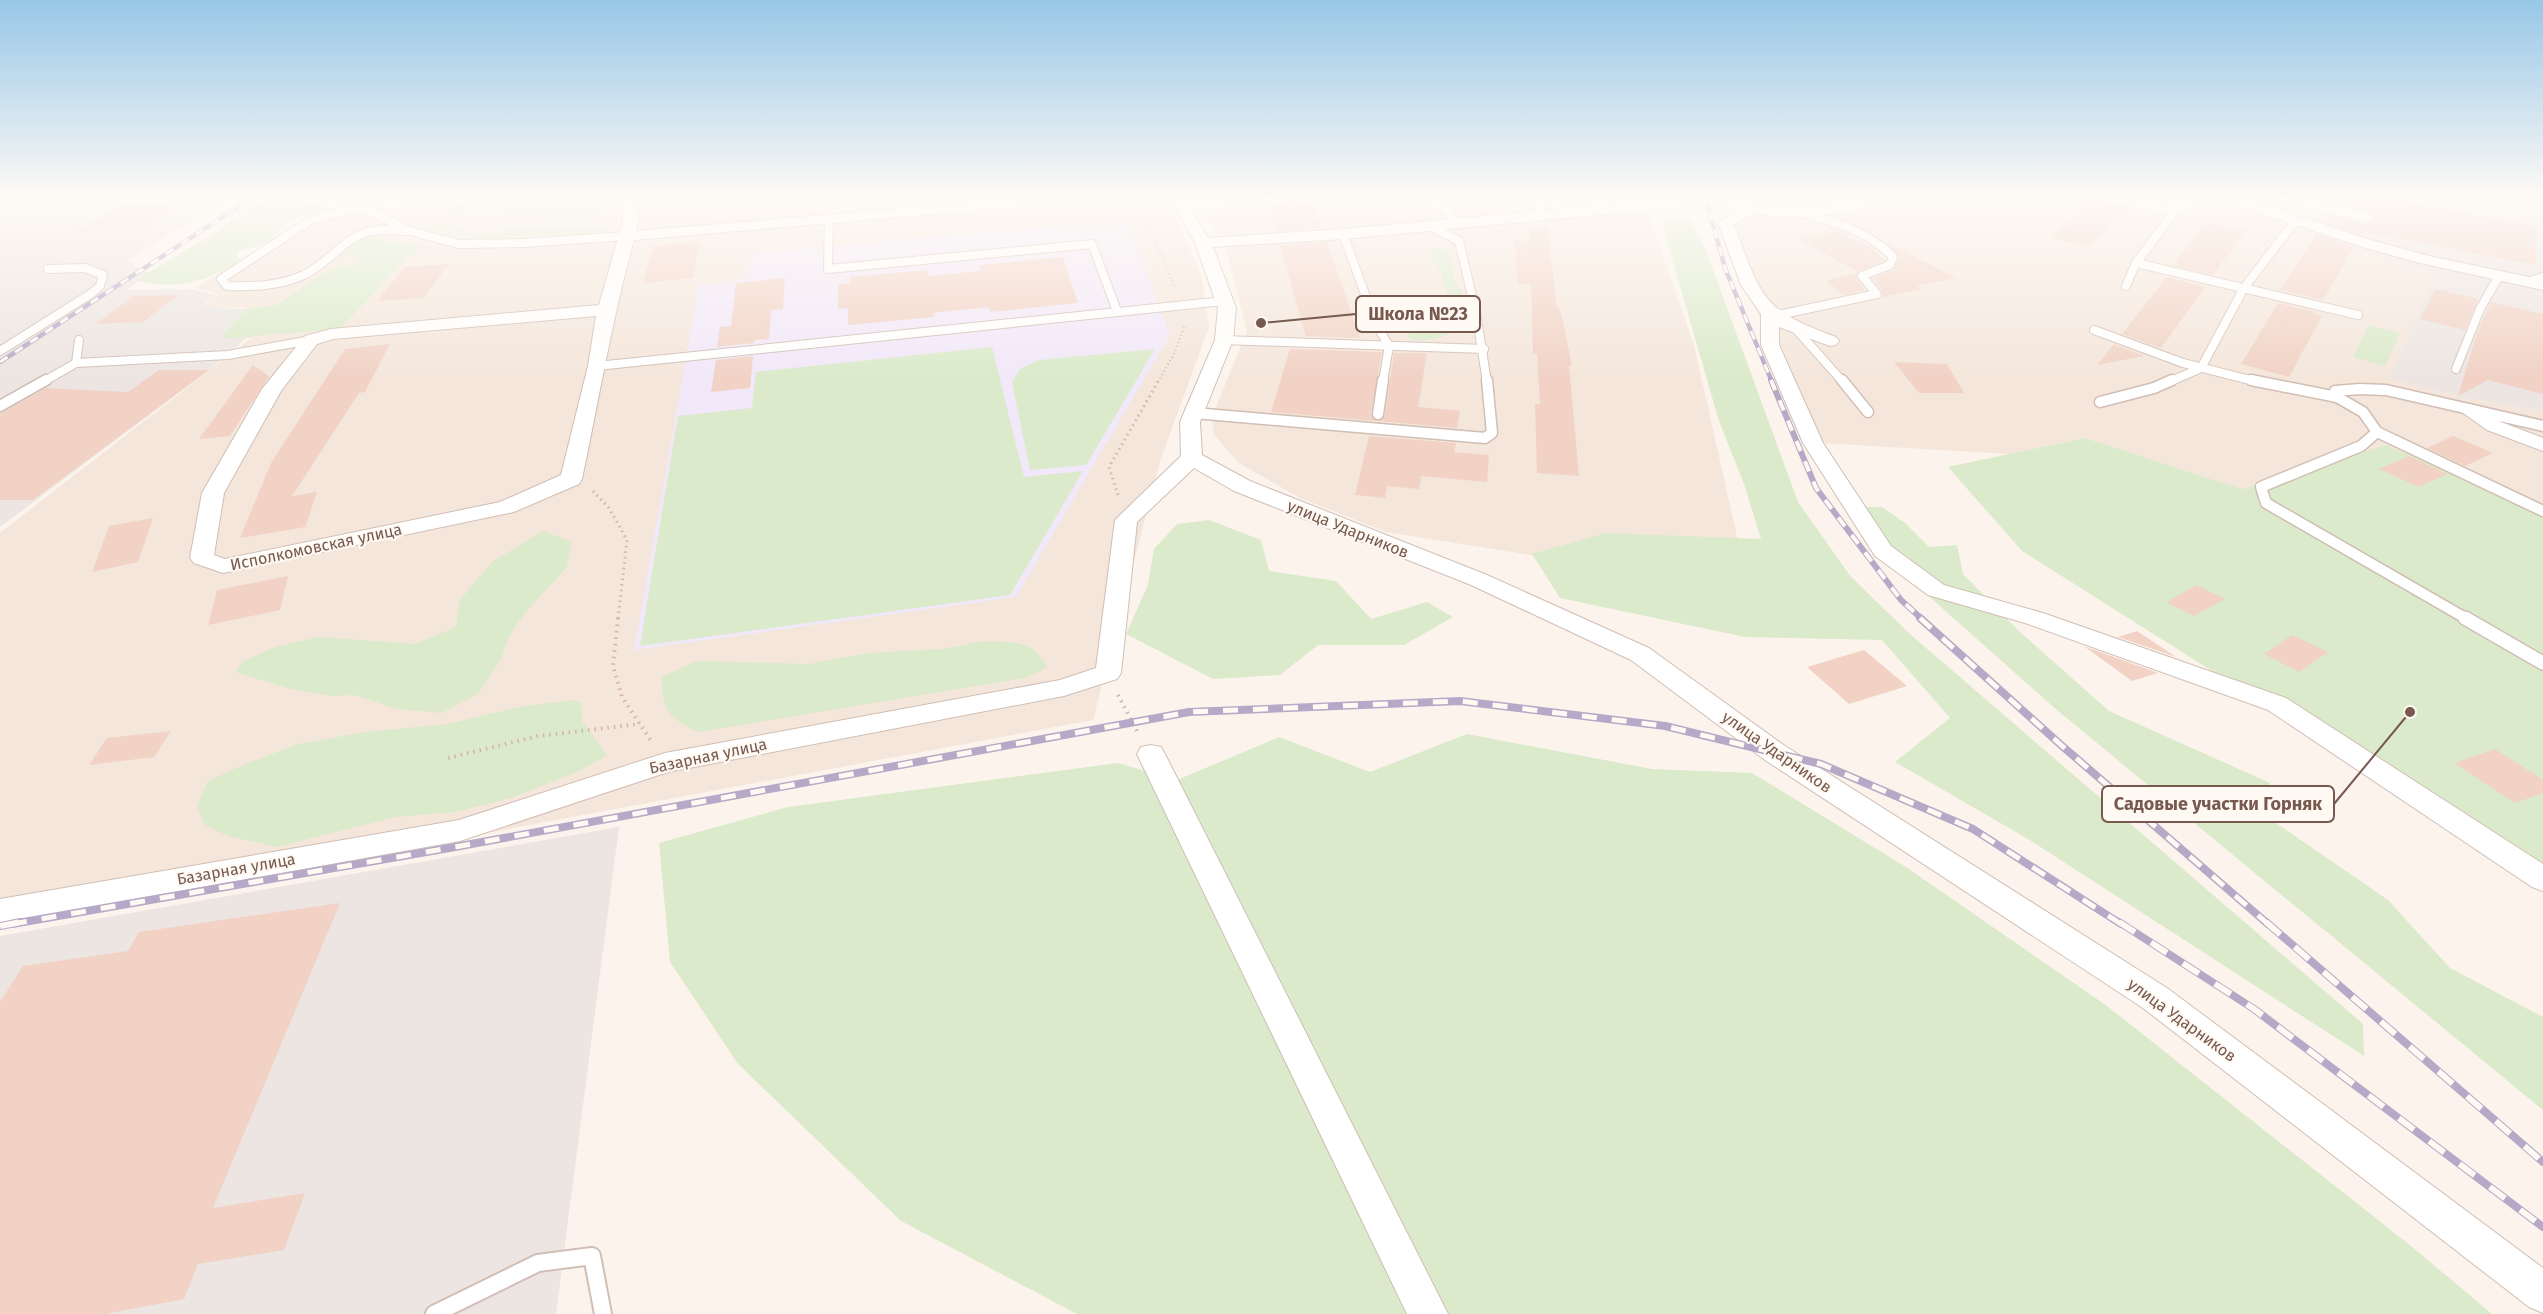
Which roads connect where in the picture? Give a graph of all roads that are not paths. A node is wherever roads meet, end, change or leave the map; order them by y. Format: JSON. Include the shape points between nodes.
{"nodes":[{"id":1,"x":254,"y":257,"type":"edge"},
{"id":2,"x":330,"y":257,"type":"edge"},
{"id":3,"x":621,"y":257,"type":"edge"},
{"id":4,"x":828,"y":257,"type":"edge"},
{"id":5,"x":951,"y":257,"type":"edge"},
{"id":6,"x":1097,"y":257,"type":"edge"},
{"id":7,"x":1208,"y":257,"type":"edge"},
{"id":8,"x":1352,"y":257,"type":"edge"},
{"id":9,"x":1464,"y":257,"type":"edge"},
{"id":10,"x":1740,"y":257,"type":"edge"},
{"id":11,"x":1893,"y":257,"type":"edge"},
{"id":12,"x":2140,"y":257,"type":"edge"},
{"id":13,"x":2267,"y":257,"type":"edge"},
{"id":14,"x":2417,"y":257,"type":"edge"},
{"id":15,"x":2136,"y":262,"type":"junction"},
{"id":16,"x":48,"y":269,"type":"dead end"},
{"id":17,"x":2499,"y":276,"type":"junction"},
{"id":18,"x":2538,"y":281,"type":"edge"},
{"id":19,"x":2126,"y":286,"type":"dead end"},
{"id":20,"x":2244,"y":288,"type":"junction"},
{"id":21,"x":1224,"y":301,"type":"junction"},
{"id":22,"x":606,"y":310,"type":"junction"},
{"id":23,"x":1117,"y":311,"type":"junction"},
{"id":24,"x":1770,"y":313,"type":"junction"},
{"id":25,"x":2358,"y":315,"type":"dead end"},
{"id":26,"x":1795,"y":328,"type":"junction"},
{"id":27,"x":2094,"y":330,"type":"dead end"},
{"id":28,"x":79,"y":340,"type":"dead end"},
{"id":29,"x":311,"y":340,"type":"junction"},
{"id":30,"x":1224,"y":340,"type":"junction"},
{"id":31,"x":1830,"y":341,"type":"dead end"},
{"id":32,"x":1389,"y":346,"type":"junction"},
{"id":33,"x":1484,"y":349,"type":"junction"},
{"id":34,"x":0,"y":351,"type":"edge"},
{"id":35,"x":76,"y":363,"type":"junction"},
{"id":36,"x":597,"y":366,"type":"junction"},
{"id":37,"x":2200,"y":368,"type":"junction"},
{"id":38,"x":2456,"y":369,"type":"dead end"},
{"id":39,"x":2337,"y":397,"type":"junction"},
{"id":40,"x":2100,"y":402,"type":"dead end"},
{"id":41,"x":0,"y":406,"type":"edge"},
{"id":42,"x":2469,"y":410,"type":"junction"},
{"id":43,"x":1194,"y":412,"type":"junction"},
{"id":44,"x":1868,"y":412,"type":"dead end"},
{"id":45,"x":1378,"y":414,"type":"dead end"},
{"id":46,"x":2543,"y":426,"type":"edge"},
{"id":47,"x":2377,"y":432,"type":"junction"},
{"id":48,"x":2543,"y":445,"type":"edge"},
{"id":49,"x":1192,"y":458,"type":"junction"},
{"id":50,"x":2543,"y":511,"type":"edge"},
{"id":51,"x":2543,"y":663,"type":"edge"},
{"id":52,"x":1151,"y":754,"type":"road end"},
{"id":53,"x":2543,"y":879,"type":"edge"},
{"id":54,"x":0,"y":910,"type":"edge"},
{"id":55,"x":2543,"y":1293,"type":"edge"},
{"id":56,"x":434,"y":1314,"type":"edge"},
{"id":57,"x":603,"y":1314,"type":"edge"},
{"id":58,"x":1428,"y":1314,"type":"edge"}],
"edges":[{"from":1,"to":2,"type":"lane","via":[[221,279],[227,286],[255,287],[306,274]]},
{"from":3,"to":22,"type":"street"},
{"from":4,"to":5,"type":"lane","via":[[828,269]]},
{"from":6,"to":23,"type":"lane"},
{"from":7,"to":21,"type":"street"},
{"from":8,"to":32,"type":"lane","via":[[1376,324]]},
{"from":9,"to":33,"type":"lane"},
{"from":10,"to":24,"type":"street","via":[[1756,299]]},
{"from":11,"to":24,"type":"lane","via":[[1890,265],[1862,276],[1877,294],[1783,314]]},
{"from":12,"to":15,"type":"lane"},
{"from":13,"to":20,"type":"lane"},
{"from":14,"to":17,"type":"street"},
{"from":15,"to":19,"type":"lane"},
{"from":15,"to":20,"type":"lane"},
{"from":16,"to":34,"type":"lane","via":[[91,269],[103,275],[99,287],[86,297]]},
{"from":17,"to":18,"type":"street"},
{"from":17,"to":38,"type":"lane","via":[[2482,300]]},
{"from":20,"to":25,"type":"lane"},
{"from":20,"to":37,"type":"lane"},
{"from":21,"to":23,"type":"lane"},
{"from":21,"to":30,"type":"street"},
{"from":22,"to":29,"type":"street","via":[[332,334]]},
{"from":22,"to":36,"type":"street"},
{"from":23,"to":36,"type":"lane"},
{"from":24,"to":26,"type":"street"},
{"from":24,"to":53,"type":"street","via":[[1770,345],[1813,443],[1883,551],[1936,590],[2034,618],[2277,704]]},
{"from":26,"to":31,"type":"street"},
{"from":26,"to":44,"type":"lane"},
{"from":27,"to":37,"type":"lane"},
{"from":28,"to":35,"type":"lane"},
{"from":29,"to":35,"type":"lane","via":[[228,355]]},
{"from":29,"to":36,"type":"street","name":"Исполкомовская улица","via":[[272,389],[213,493],[202,558],[223,566],[506,507],[571,479]]},
{"from":30,"to":32,"type":"lane"},
{"from":30,"to":43,"type":"street"},
{"from":32,"to":33,"type":"lane"},
{"from":32,"to":45,"type":"lane"},
{"from":33,"to":43,"type":"lane","via":[[1492,433],[1485,438]]},
{"from":35,"to":41,"type":"lane"},
{"from":37,"to":39,"type":"lane"},
{"from":37,"to":40,"type":"lane","via":[[2154,388]]},
{"from":39,"to":42,"type":"lane","via":[[2335,391],[2383,390]]},
{"from":39,"to":47,"type":"lane","via":[[2363,412]]},
{"from":42,"to":46,"type":"lane"},
{"from":42,"to":48,"type":"street","via":[[2494,426]]},
{"from":43,"to":49,"type":"street","via":[[1190,422]]},
{"from":47,"to":50,"type":"lane"},
{"from":47,"to":51,"type":"lane","via":[[2361,446],[2261,487],[2266,503]]},
{"from":49,"to":54,"type":"street","name":"Базарная улица","via":[[1126,520],[1108,673],[1064,688],[665,763],[460,830]]},
{"from":49,"to":55,"type":"street","name":"улица Ударников","via":[[1242,486],[1479,580],[1640,654],[1775,753],[2155,998]]},
{"from":52,"to":58,"type":"street"},
{"from":56,"to":57,"type":"lane","via":[[538,1263],[592,1256]]}]}
